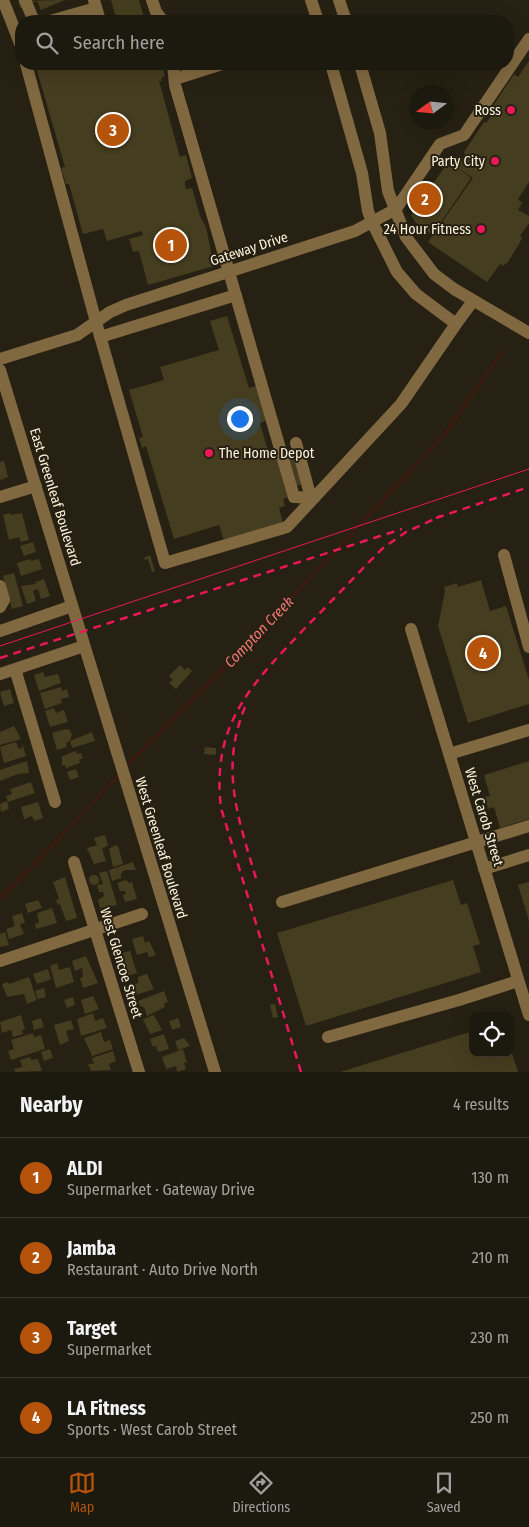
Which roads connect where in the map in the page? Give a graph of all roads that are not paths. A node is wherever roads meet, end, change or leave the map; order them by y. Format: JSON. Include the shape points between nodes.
{"nodes":[{"id":1,"x":3,"y":0,"type":"edge"},
{"id":2,"x":25,"y":0,"type":"edge"},
{"id":3,"x":152,"y":0,"type":"edge"},
{"id":4,"x":311,"y":0,"type":"edge"},
{"id":5,"x":339,"y":0,"type":"edge"},
{"id":6,"x":95,"y":4,"type":"edge"},
{"id":7,"x":31,"y":15,"type":"edge"},
{"id":8,"x":66,"y":15,"type":"edge"},
{"id":9,"x":158,"y":15,"type":"edge"},
{"id":10,"x":316,"y":15,"type":"edge"},
{"id":11,"x":344,"y":15,"type":"edge"},
{"id":12,"x":15,"y":22,"type":"edge"},
{"id":13,"x":529,"y":39,"type":"edge"},
{"id":14,"x":514,"y":61,"type":"edge"},
{"id":15,"x":28,"y":70,"type":"edge"},
{"id":16,"x":174,"y":70,"type":"edge"},
{"id":17,"x":203,"y":70,"type":"edge"},
{"id":18,"x":333,"y":70,"type":"edge"},
{"id":19,"x":362,"y":70,"type":"edge"},
{"id":20,"x":508,"y":70,"type":"edge"},
{"id":21,"x":175,"y":79,"type":"junction"},
{"id":22,"x":396,"y":208,"type":"junction"},
{"id":23,"x":372,"y":222,"type":"junction"},
{"id":24,"x":230,"y":271,"type":"junction"},
{"id":25,"x":236,"y":295,"type":"junction"},
{"id":26,"x":473,"y":301,"type":"junction"},
{"id":27,"x":96,"y":322,"type":"junction"},
{"id":28,"x":456,"y":324,"type":"junction"},
{"id":29,"x":529,"y":333,"type":"edge"},
{"id":30,"x":100,"y":337,"type":"junction"},
{"id":31,"x":0,"y":359,"type":"edge"},
{"id":32,"x":0,"y":370,"type":"edge"},
{"id":33,"x":296,"y":443,"type":"dead end"},
{"id":34,"x":36,"y":486,"type":"junction"},
{"id":35,"x":0,"y":498,"type":"edge"},
{"id":36,"x":313,"y":498,"type":"junction"},
{"id":37,"x":504,"y":556,"type":"dead end"},
{"id":38,"x":0,"y":586,"type":"edge"},
{"id":39,"x":72,"y":606,"type":"junction"},
{"id":40,"x":0,"y":607,"type":"edge"},
{"id":41,"x":410,"y":629,"type":"dead end"},
{"id":42,"x":0,"y":631,"type":"edge"},
{"id":43,"x":80,"y":632,"type":"joint"},
{"id":44,"x":84,"y":646,"type":"junction"},
{"id":45,"x":529,"y":647,"type":"edge"},
{"id":46,"x":15,"y":669,"type":"junction"},
{"id":47,"x":0,"y":674,"type":"edge"},
{"id":48,"x":529,"y":730,"type":"edge"},
{"id":49,"x":449,"y":754,"type":"junction"},
{"id":50,"x":55,"y":802,"type":"dead end"},
{"id":51,"x":529,"y":826,"type":"edge"},
{"id":52,"x":476,"y":842,"type":"junction"},
{"id":53,"x":529,"y":855,"type":"edge"},
{"id":54,"x":74,"y":862,"type":"dead end"},
{"id":55,"x":484,"y":869,"type":"junction"},
{"id":56,"x":282,"y":902,"type":"dead end"},
{"id":57,"x":142,"y":914,"type":"dead end"},
{"id":58,"x":96,"y":930,"type":"junction"},
{"id":59,"x":0,"y":961,"type":"edge"},
{"id":60,"x":518,"y":980,"type":"junction"},
{"id":61,"x":529,"y":1012,"type":"edge"},
{"id":62,"x":328,"y":1037,"type":"dead end"},
{"id":63,"x":139,"y":1072,"type":"edge"},
{"id":64,"x":215,"y":1072,"type":"edge"}],
"edges":[{"from":1,"to":12,"type":"street"},
{"from":2,"to":7,"type":"street"},
{"from":3,"to":9,"type":"street"},
{"from":4,"to":10,"type":"street"},
{"from":5,"to":11,"type":"street"},
{"from":6,"to":8,"type":"street"},
{"from":13,"to":14,"type":"street"},
{"from":15,"to":27,"type":"street"},
{"from":16,"to":21,"type":"street"},
{"from":17,"to":21,"type":"street"},
{"from":18,"to":23,"type":"street","via":[[362,173]]},
{"from":19,"to":22,"type":"street","via":[[380,134],[388,191]]},
{"from":20,"to":22,"type":"street","via":[[464,135],[440,144]]},
{"from":21,"to":24,"type":"street"},
{"from":22,"to":23,"type":"street","name":"Gateway Drive"},
{"from":22,"to":26,"type":"street","via":[[406,237],[434,274]]},
{"from":23,"to":24,"type":"street","name":"Gateway Drive","via":[[355,231]]},
{"from":23,"to":28,"type":"street","via":[[397,272],[416,294]]},
{"from":24,"to":25,"type":"street"},
{"from":24,"to":27,"type":"street","name":"Gateway Drive","via":[[126,305]]},
{"from":25,"to":30,"type":"street"},
{"from":25,"to":36,"type":"street","via":[[294,497]]},
{"from":26,"to":28,"type":"street"},
{"from":26,"to":29,"type":"street"},
{"from":27,"to":30,"type":"street"},
{"from":27,"to":31,"type":"street","name":"Gateway Drive","via":[[65,340]]},
{"from":28,"to":36,"type":"street","via":[[401,404]]},
{"from":30,"to":36,"type":"street","via":[[165,563],[287,527]]},
{"from":32,"to":34,"type":"street","name":"East Greenleaf Boulevard"},
{"from":33,"to":36,"type":"street"},
{"from":34,"to":35,"type":"street"},
{"from":34,"to":39,"type":"street","name":"East Greenleaf Boulevard"},
{"from":37,"to":45,"type":"street"},
{"from":38,"to":40,"type":"street","via":[[4,600]]},
{"from":39,"to":42,"type":"street"},
{"from":39,"to":43,"type":"street","name":"East Greenleaf Boulevard"},
{"from":41,"to":49,"type":"street","name":"West Carob Street"},
{"from":43,"to":44,"type":"street","name":"West Greenleaf Boulevard"},
{"from":44,"to":46,"type":"street"},
{"from":44,"to":64,"type":"street","name":"West Greenleaf Boulevard"},
{"from":46,"to":47,"type":"street"},
{"from":46,"to":50,"type":"street"},
{"from":48,"to":49,"type":"street"},
{"from":49,"to":52,"type":"street","name":"West Carob Street"},
{"from":51,"to":52,"type":"street"},
{"from":52,"to":55,"type":"street","name":"West Carob Street"},
{"from":52,"to":56,"type":"street"},
{"from":53,"to":55,"type":"street"},
{"from":54,"to":58,"type":"street","name":"West Glencoe Street"},
{"from":55,"to":60,"type":"street","name":"West Carob Street"},
{"from":57,"to":58,"type":"street"},
{"from":58,"to":59,"type":"street"},
{"from":58,"to":63,"type":"street","name":"West Glencoe Street"},
{"from":60,"to":61,"type":"street","name":"West Carob Street"},
{"from":60,"to":62,"type":"street"}]}
